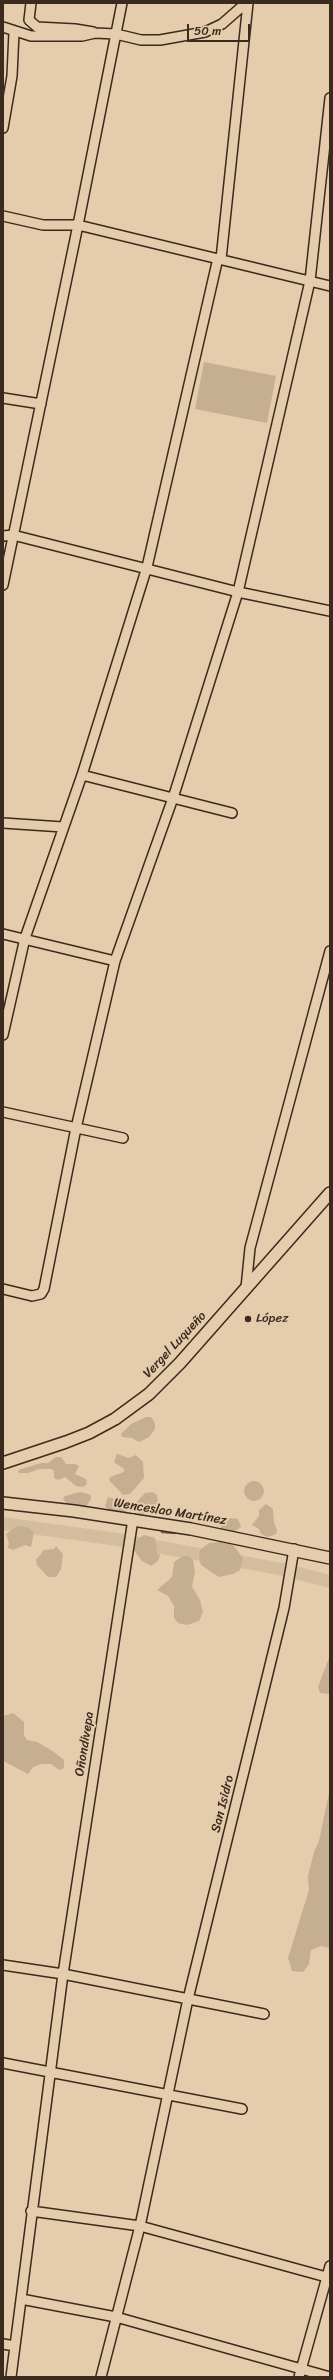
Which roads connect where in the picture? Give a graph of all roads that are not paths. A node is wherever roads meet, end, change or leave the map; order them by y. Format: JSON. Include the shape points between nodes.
{"nodes":[{"id":1,"x":31,"y":3,"type":"edge"},
{"id":2,"x":122,"y":3,"type":"edge"},
{"id":3,"x":247,"y":3,"type":"edge"},
{"id":4,"x":3,"y":27,"type":"edge"},
{"id":5,"x":14,"y":32,"type":"junction"},
{"id":6,"x":43,"y":32,"type":"junction"},
{"id":7,"x":116,"y":34,"type":"junction"},
{"id":8,"x":330,"y":98,"type":"edge"},
{"id":9,"x":3,"y":128,"type":"edge"},
{"id":10,"x":3,"y":216,"type":"edge"},
{"id":11,"x":78,"y":225,"type":"junction"},
{"id":12,"x":219,"y":259,"type":"junction"},
{"id":13,"x":310,"y":281,"type":"junction"},
{"id":14,"x":330,"y":286,"type":"edge"},
{"id":15,"x":3,"y":398,"type":"edge"},
{"id":16,"x":41,"y":404,"type":"junction"},
{"id":17,"x":14,"y":535,"type":"junction"},
{"id":18,"x":3,"y":536,"type":"edge"},
{"id":19,"x":147,"y":567,"type":"junction"},
{"id":20,"x":3,"y":585,"type":"edge"},
{"id":21,"x":238,"y":592,"type":"junction"},
{"id":22,"x":330,"y":611,"type":"edge"},
{"id":23,"x":82,"y":775,"type":"junction"},
{"id":24,"x":173,"y":798,"type":"junction"},
{"id":25,"x":232,"y":813,"type":"dead end"},
{"id":26,"x":3,"y":823,"type":"edge"},
{"id":27,"x":63,"y":827,"type":"junction"},
{"id":28,"x":3,"y":934,"type":"edge"},
{"id":29,"x":25,"y":938,"type":"junction"},
{"id":30,"x":330,"y":951,"type":"edge"},
{"id":31,"x":115,"y":961,"type":"junction"},
{"id":32,"x":3,"y":1035,"type":"edge"},
{"id":33,"x":3,"y":1112,"type":"edge"},
{"id":34,"x":76,"y":1128,"type":"junction"},
{"id":35,"x":123,"y":1138,"type":"dead end"},
{"id":36,"x":330,"y":1193,"type":"edge"},
{"id":37,"x":246,"y":1288,"type":"junction"},
{"id":38,"x":3,"y":1289,"type":"edge"},
{"id":39,"x":3,"y":1463,"type":"edge"},
{"id":40,"x":3,"y":1503,"type":"edge"},
{"id":41,"x":133,"y":1519,"type":"junction"},
{"id":42,"x":294,"y":1549,"type":"junction"},
{"id":43,"x":330,"y":1558,"type":"edge"},
{"id":44,"x":3,"y":1965,"type":"edge"},
{"id":45,"x":63,"y":1974,"type":"junction"},
{"id":46,"x":188,"y":1999,"type":"junction"},
{"id":47,"x":264,"y":2014,"type":"dead end"},
{"id":48,"x":3,"y":2063,"type":"edge"},
{"id":49,"x":51,"y":2071,"type":"junction"},
{"id":50,"x":167,"y":2094,"type":"junction"},
{"id":51,"x":242,"y":2109,"type":"dead end"},
{"id":52,"x":31,"y":2211,"type":"junction"},
{"id":53,"x":140,"y":2226,"type":"junction"},
{"id":54,"x":330,"y":2266,"type":"edge"},
{"id":55,"x":328,"y":2278,"type":"edge"},
{"id":56,"x":21,"y":2299,"type":"junction"},
{"id":57,"x":116,"y":2317,"type":"junction"},
{"id":58,"x":3,"y":2344,"type":"edge"},
{"id":59,"x":15,"y":2346,"type":"junction"},
{"id":60,"x":300,"y":2373,"type":"edge"},
{"id":61,"x":330,"y":2376,"type":"edge"},
{"id":62,"x":11,"y":2377,"type":"edge"},
{"id":63,"x":101,"y":2377,"type":"edge"}],
"edges":[{"from":1,"to":6,"type":"street","via":[[29,20]]},
{"from":2,"to":7,"type":"street"},
{"from":3,"to":7,"type":"street","via":[[222,24],[205,32],[181,38],[141,40]]},
{"from":3,"to":12,"type":"street"},
{"from":4,"to":5,"type":"street"},
{"from":5,"to":6,"type":"street","via":[[31,36]]},
{"from":5,"to":9,"type":"street","via":[[12,76]]},
{"from":6,"to":7,"type":"street","via":[[82,36],[95,33]]},
{"from":7,"to":11,"type":"street"},
{"from":8,"to":13,"type":"street"},
{"from":10,"to":11,"type":"street","via":[[43,225]]},
{"from":11,"to":12,"type":"street"},
{"from":11,"to":16,"type":"street"},
{"from":12,"to":13,"type":"street"},
{"from":12,"to":19,"type":"street"},
{"from":13,"to":14,"type":"street"},
{"from":13,"to":21,"type":"street"},
{"from":15,"to":16,"type":"street"},
{"from":16,"to":17,"type":"street"},
{"from":17,"to":18,"type":"street"},
{"from":17,"to":19,"type":"street"},
{"from":17,"to":20,"type":"street"},
{"from":19,"to":21,"type":"street"},
{"from":19,"to":23,"type":"street"},
{"from":21,"to":22,"type":"street"},
{"from":21,"to":24,"type":"street"},
{"from":23,"to":24,"type":"street"},
{"from":23,"to":27,"type":"street"},
{"from":24,"to":25,"type":"street"},
{"from":24,"to":31,"type":"street"},
{"from":26,"to":27,"type":"street"},
{"from":27,"to":29,"type":"street"},
{"from":28,"to":29,"type":"street"},
{"from":29,"to":31,"type":"street"},
{"from":29,"to":32,"type":"street"},
{"from":30,"to":37,"type":"street","via":[[250,1248]]},
{"from":31,"to":34,"type":"street"},
{"from":33,"to":34,"type":"street"},
{"from":34,"to":35,"type":"street"},
{"from":34,"to":38,"type":"street","via":[[44,1289],[41,1294],[32,1296]]},
{"from":36,"to":37,"type":"main road","name":"Vergel Luqueño"},
{"from":37,"to":39,"type":"main road","name":"Vergel Luqueño","via":[[180,1363],[134,1406],[83,1435]]},
{"from":40,"to":41,"type":"main road","name":"Wenceslao Martínez"},
{"from":41,"to":42,"type":"main road","name":"Wenceslao Martínez"},
{"from":41,"to":45,"type":"street","name":"Oñondivepa"},
{"from":42,"to":43,"type":"main road","name":"Wenceslao Martínez"},
{"from":42,"to":46,"type":"street","name":"San Isidro","via":[[282,1615]]},
{"from":44,"to":45,"type":"street"},
{"from":45,"to":46,"type":"street"},
{"from":45,"to":49,"type":"street","name":"Oñondivepa"},
{"from":46,"to":47,"type":"street"},
{"from":46,"to":50,"type":"street","name":"San Isidro"},
{"from":48,"to":49,"type":"street"},
{"from":49,"to":50,"type":"street"},
{"from":49,"to":52,"type":"street","name":"Oñondivepa"},
{"from":50,"to":51,"type":"street"},
{"from":50,"to":53,"type":"street","name":"San Isidro"},
{"from":52,"to":53,"type":"street"},
{"from":52,"to":56,"type":"street","name":"Oñondivepa"},
{"from":53,"to":55,"type":"street"},
{"from":53,"to":57,"type":"street","name":"San Isidro"},
{"from":54,"to":55,"type":"street"},
{"from":55,"to":60,"type":"street"},
{"from":56,"to":57,"type":"street"},
{"from":56,"to":59,"type":"street","name":"Oñondivepa"},
{"from":57,"to":60,"type":"street"},
{"from":57,"to":63,"type":"street","name":"San Isidro"},
{"from":58,"to":59,"type":"street"},
{"from":59,"to":62,"type":"street","name":"Oñondivepa"},
{"from":60,"to":61,"type":"street"}]}
